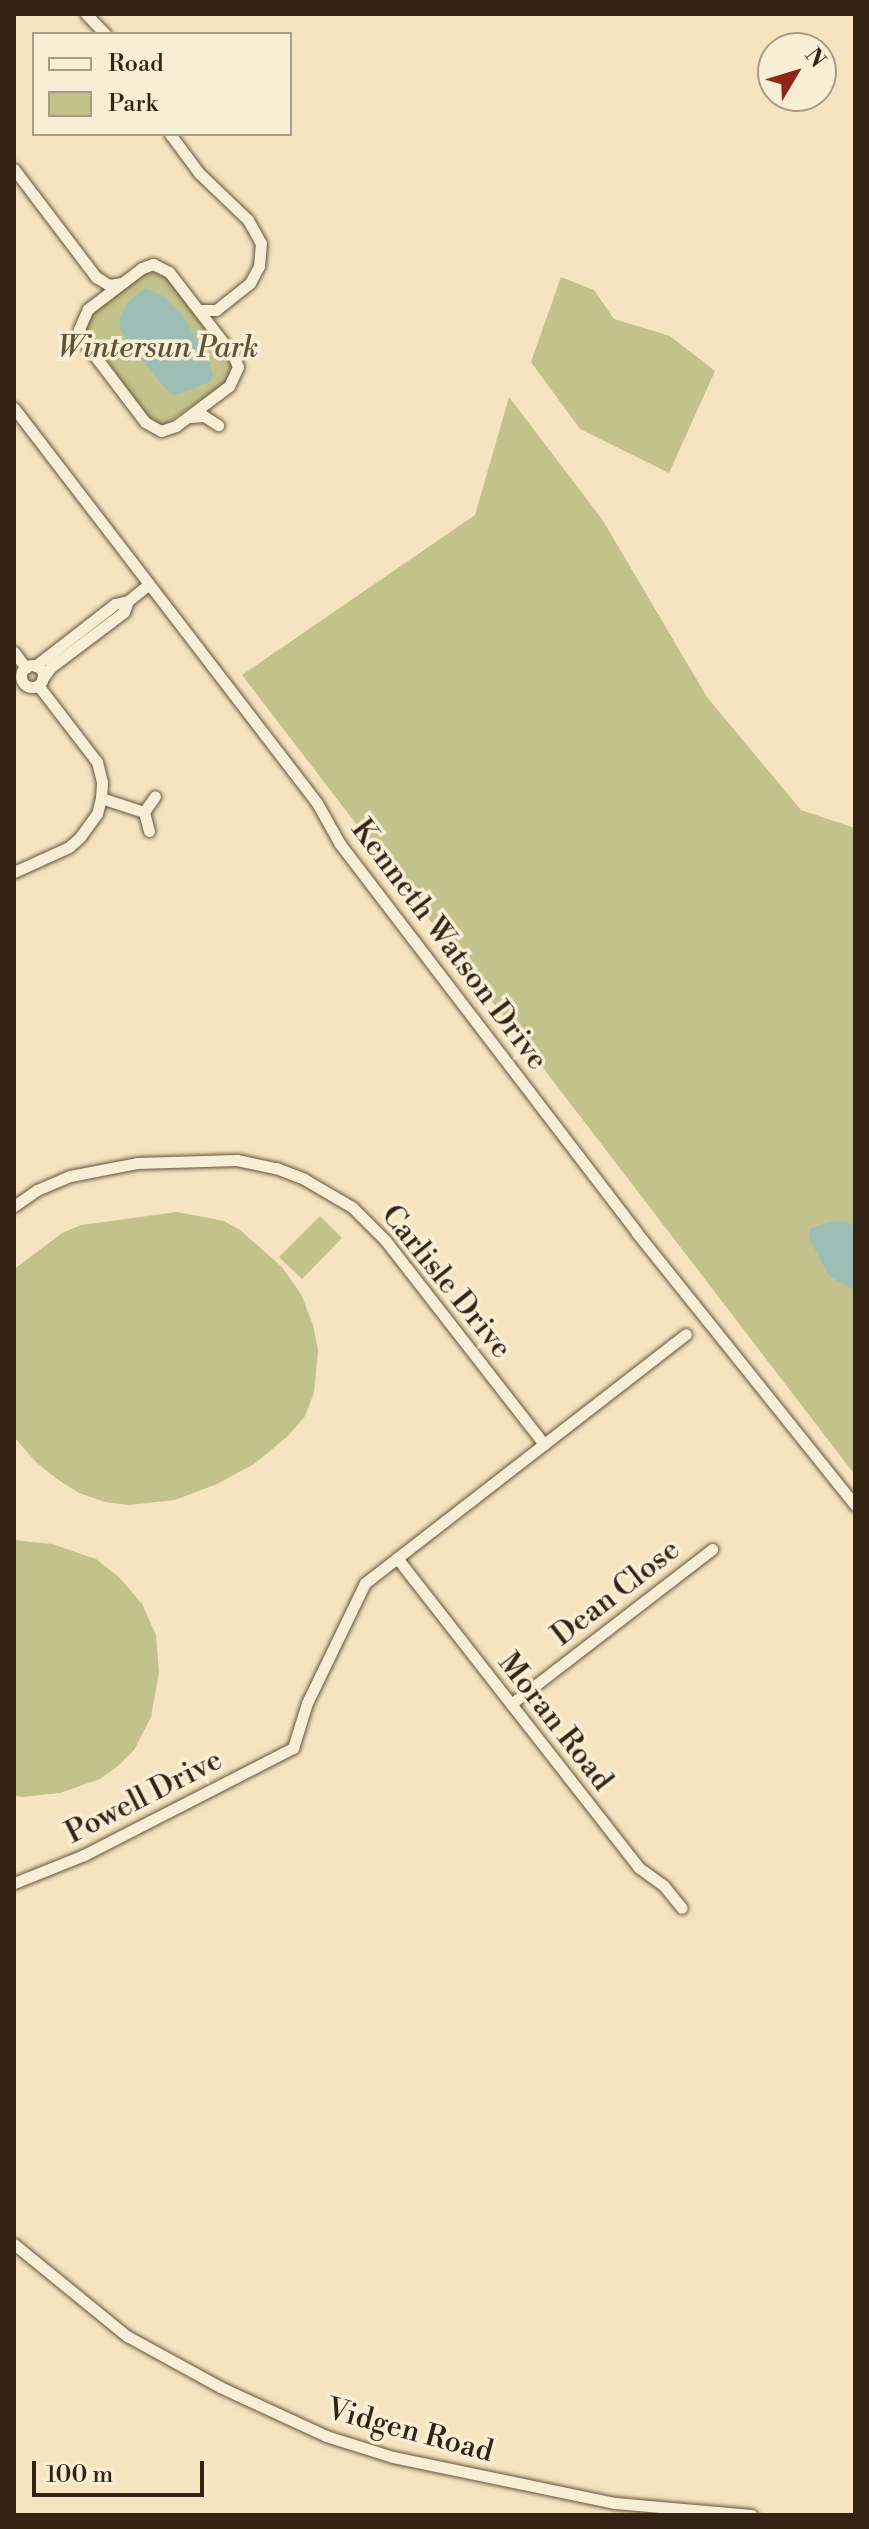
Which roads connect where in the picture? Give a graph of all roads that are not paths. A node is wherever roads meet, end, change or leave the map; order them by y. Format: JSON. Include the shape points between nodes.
{"nodes":[{"id":1,"x":86,"y":14,"type":"edge"},
{"id":2,"x":103,"y":32,"type":"edge"},
{"id":3,"x":171,"y":136,"type":"edge"},
{"id":4,"x":14,"y":169,"type":"edge"},
{"id":5,"x":96,"y":277,"type":"junction"},
{"id":6,"x":121,"y":283,"type":"junction"},
{"id":7,"x":96,"y":303,"type":"junction"},
{"id":8,"x":220,"y":307,"type":"junction"},
{"id":9,"x":199,"y":310,"type":"junction"},
{"id":10,"x":215,"y":331,"type":"junction"},
{"id":11,"x":217,"y":396,"type":"junction"},
{"id":12,"x":14,"y":408,"type":"edge"},
{"id":13,"x":187,"y":418,"type":"junction"},
{"id":14,"x":148,"y":585,"type":"junction"},
{"id":15,"x":128,"y":601,"type":"junction"},
{"id":16,"x":14,"y":652,"type":"edge"},
{"id":17,"x":30,"y":667,"type":"junction"},
{"id":18,"x":40,"y":682,"type":"junction"},
{"id":19,"x":24,"y":683,"type":"junction"},
{"id":20,"x":14,"y":691,"type":"edge"},
{"id":21,"x":155,"y":796,"type":"dead end"},
{"id":22,"x":101,"y":798,"type":"junction"},
{"id":23,"x":144,"y":812,"type":"junction"},
{"id":24,"x":149,"y":831,"type":"dead end"},
{"id":25,"x":14,"y":872,"type":"edge"},
{"id":26,"x":14,"y":1206,"type":"edge"},
{"id":27,"x":686,"y":1334,"type":"dead end"},
{"id":28,"x":544,"y":1444,"type":"junction"},
{"id":29,"x":855,"y":1505,"type":"edge"},
{"id":30,"x":712,"y":1549,"type":"dead end"},
{"id":31,"x":397,"y":1558,"type":"junction"},
{"id":32,"x":511,"y":1704,"type":"junction"},
{"id":33,"x":14,"y":1873,"type":"edge"},
{"id":34,"x":38,"y":1873,"type":"junction"},
{"id":35,"x":14,"y":1883,"type":"edge"},
{"id":36,"x":682,"y":1908,"type":"dead end"},
{"id":37,"x":14,"y":2244,"type":"edge"},
{"id":38,"x":751,"y":2515,"type":"edge"}],
"edges":[{"from":1,"to":2,"type":"street"},
{"from":3,"to":8,"type":"street","via":[[199,173],[248,220],[261,243],[253,279]]},
{"from":4,"to":5,"type":"street"},
{"from":5,"to":6,"type":"street","via":[[109,285]]},
{"from":5,"to":7,"type":"street"},
{"from":6,"to":7,"type":"street"},
{"from":6,"to":9,"type":"street","via":[[144,266],[161,265]]},
{"from":7,"to":13,"type":"street","via":[[81,318],[81,335],[145,422],[164,431]]},
{"from":8,"to":9,"type":"street"},
{"from":8,"to":10,"type":"street"},
{"from":9,"to":10,"type":"street"},
{"from":10,"to":11,"type":"street","via":[[238,367],[235,379]]},
{"from":11,"to":13,"type":"street"},
{"from":11,"to":13,"type":"street","via":[[213,410],[218,425],[202,415]]},
{"from":12,"to":14,"type":"street","name":"Kenneth Watson Drive"},
{"from":14,"to":15,"type":"street"},
{"from":14,"to":29,"type":"street","name":"Kenneth Watson Drive","via":[[637,1233]]},
{"from":15,"to":17,"type":"street","via":[[115,604]]},
{"from":15,"to":18,"type":"street","via":[[123,614],[51,667]]},
{"from":16,"to":17,"type":"street"},
{"from":17,"to":18,"type":"street","via":[[41,670]]},
{"from":17,"to":19,"type":"street","via":[[22,674]]},
{"from":18,"to":19,"type":"street"},
{"from":18,"to":22,"type":"street","via":[[97,762]]},
{"from":19,"to":20,"type":"street"},
{"from":21,"to":23,"type":"street"},
{"from":22,"to":23,"type":"street"},
{"from":22,"to":25,"type":"street","via":[[97,814],[69,847]]},
{"from":23,"to":24,"type":"street"},
{"from":26,"to":28,"type":"street","name":"Carlisle Drive","via":[[70,1176],[137,1163],[237,1160],[304,1179],[352,1207],[385,1240]]},
{"from":27,"to":28,"type":"street"},
{"from":28,"to":31,"type":"street"},
{"from":30,"to":32,"type":"street","name":"Dean Close"},
{"from":31,"to":32,"type":"street","name":"Moran Road"},
{"from":31,"to":34,"type":"street","name":"Powell Drive","via":[[356,1597],[303,1711],[293,1748],[84,1855]]},
{"from":32,"to":36,"type":"street","name":"Moran Road","via":[[638,1867]]},
{"from":33,"to":34,"type":"street"},
{"from":34,"to":35,"type":"street","name":"Powell Drive"},
{"from":37,"to":38,"type":"street","name":"Vidgen Road","via":[[138,2343],[326,2436],[393,2457],[615,2503]]}]}
